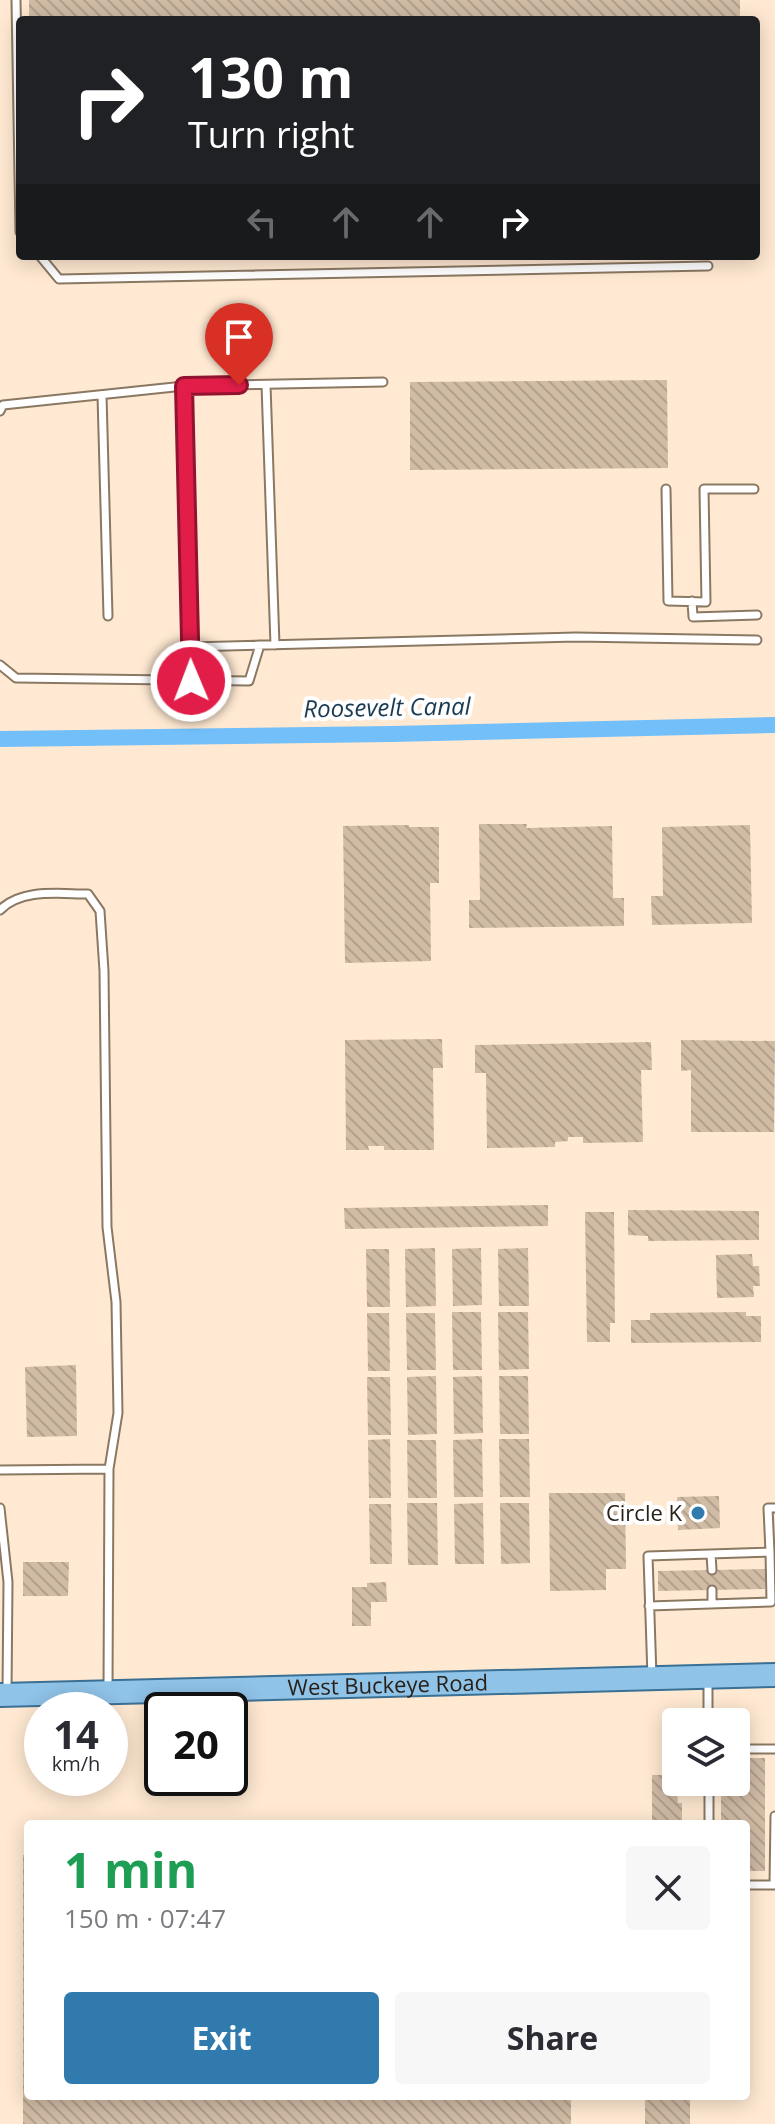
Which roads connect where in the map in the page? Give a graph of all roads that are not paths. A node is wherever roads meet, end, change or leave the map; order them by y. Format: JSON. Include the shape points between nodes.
{"nodes":[{"id":1,"x":43,"y":260,"type":"edge"},
{"id":2,"x":708,"y":266,"type":"dead end"},
{"id":3,"x":383,"y":382,"type":"dead end"},
{"id":4,"x":266,"y":385,"type":"junction"},
{"id":5,"x":184,"y":386,"type":"junction"},
{"id":6,"x":102,"y":395,"type":"junction"},
{"id":7,"x":0,"y":411,"type":"edge"},
{"id":8,"x":666,"y":489,"type":"dead end"},
{"id":9,"x":754,"y":489,"type":"dead end"},
{"id":10,"x":692,"y":601,"type":"junction"},
{"id":11,"x":757,"y":615,"type":"dead end"},
{"id":12,"x":108,"y":616,"type":"dead end"},
{"id":13,"x":757,"y":640,"type":"dead end"},
{"id":14,"x":260,"y":645,"type":"junction"},
{"id":15,"x":275,"y":645,"type":"junction"},
{"id":16,"x":190,"y":647,"type":"junction"},
{"id":17,"x":0,"y":665,"type":"edge"},
{"id":18,"x":191,"y":681,"type":"junction"},
{"id":19,"x":0,"y":910,"type":"edge"},
{"id":20,"x":109,"y":1469,"type":"junction"},
{"id":21,"x":0,"y":1470,"type":"edge"},
{"id":22,"x":0,"y":1508,"type":"edge"},
{"id":23,"x":775,"y":1508,"type":"edge"},
{"id":24,"x":770,"y":1552,"type":"junction"},
{"id":25,"x":711,"y":1554,"type":"junction"},
{"id":26,"x":712,"y":1570,"type":"dead end"},
{"id":27,"x":712,"y":1590,"type":"dead end"},
{"id":28,"x":712,"y":1603,"type":"junction"},
{"id":29,"x":649,"y":1606,"type":"junction"},
{"id":30,"x":775,"y":1675,"type":"edge"},
{"id":31,"x":708,"y":1677,"type":"junction"},
{"id":32,"x":652,"y":1678,"type":"junction"},
{"id":33,"x":108,"y":1692,"type":"edge"},
{"id":34,"x":128,"y":1692,"type":"edge"},
{"id":35,"x":4,"y":1695,"type":"edge"},
{"id":36,"x":24,"y":1695,"type":"edge"},
{"id":37,"x":708,"y":1708,"type":"edge"},
{"id":38,"x":750,"y":1749,"type":"edge"},
{"id":39,"x":775,"y":1749,"type":"edge"},
{"id":40,"x":709,"y":1796,"type":"edge"},
{"id":41,"x":775,"y":1816,"type":"edge"},
{"id":42,"x":709,"y":1820,"type":"edge"},
{"id":43,"x":750,"y":1885,"type":"edge"},
{"id":44,"x":775,"y":1885,"type":"edge"}],
"edges":[{"from":1,"to":2,"type":"lane","via":[[59,279]]},
{"from":3,"to":4,"type":"lane"},
{"from":4,"to":5,"type":"lane"},
{"from":4,"to":15,"type":"lane"},
{"from":5,"to":6,"type":"lane"},
{"from":5,"to":16,"type":"lane"},
{"from":6,"to":7,"type":"lane","via":[[3,405]]},
{"from":6,"to":12,"type":"lane"},
{"from":8,"to":10,"type":"lane","via":[[668,601]]},
{"from":9,"to":10,"type":"lane","via":[[704,489],[706,602]]},
{"from":10,"to":11,"type":"lane","via":[[693,617]]},
{"from":13,"to":15,"type":"lane","via":[[576,637]]},
{"from":14,"to":15,"type":"lane"},
{"from":14,"to":16,"type":"lane"},
{"from":14,"to":18,"type":"lane","via":[[249,681]]},
{"from":16,"to":18,"type":"lane"},
{"from":17,"to":18,"type":"lane","via":[[16,678]]},
{"from":19,"to":20,"type":"lane","via":[[10,901],[36,894],[88,894],[100,911],[107,1227],[118,1413]]},
{"from":20,"to":21,"type":"lane"},
{"from":20,"to":33,"type":"lane"},
{"from":22,"to":35,"type":"lane","via":[[8,1582]]},
{"from":23,"to":24,"type":"lane","via":[[768,1508]]},
{"from":24,"to":25,"type":"lane"},
{"from":24,"to":28,"type":"lane","via":[[771,1602]]},
{"from":25,"to":26,"type":"lane"},
{"from":25,"to":29,"type":"lane","via":[[648,1556]]},
{"from":27,"to":28,"type":"lane"},
{"from":28,"to":29,"type":"lane"},
{"from":29,"to":32,"type":"lane"},
{"from":30,"to":31,"type":"main road","name":"West Buckeye Road"},
{"from":31,"to":32,"type":"main road","name":"West Buckeye Road"},
{"from":31,"to":37,"type":"lane"},
{"from":32,"to":34,"type":"main road","name":"West Buckeye Road"},
{"from":35,"to":36,"type":"main road","name":"West Buckeye Road"},
{"from":38,"to":39,"type":"lane"},
{"from":40,"to":42,"type":"lane"},
{"from":41,"to":44,"type":"lane"},
{"from":43,"to":44,"type":"lane"}]}
